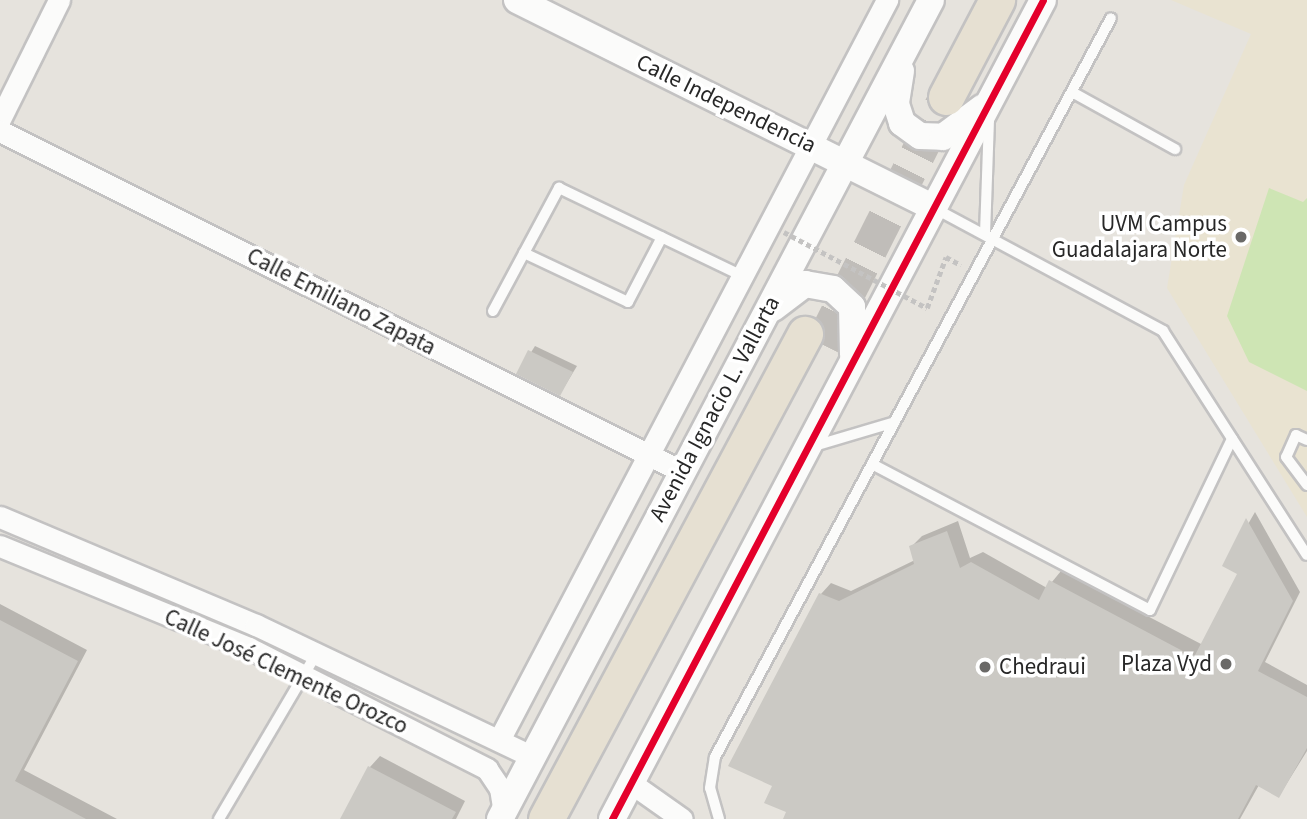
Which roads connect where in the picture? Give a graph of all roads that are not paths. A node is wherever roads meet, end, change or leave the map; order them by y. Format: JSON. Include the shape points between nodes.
{"nodes":[{"id":1,"x":59,"y":0,"type":"edge"},
{"id":2,"x":517,"y":0,"type":"edge"},
{"id":3,"x":887,"y":0,"type":"edge"},
{"id":4,"x":931,"y":0,"type":"edge"},
{"id":5,"x":974,"y":0,"type":"edge"},
{"id":6,"x":997,"y":0,"type":"edge"},
{"id":7,"x":1044,"y":0,"type":"edge"},
{"id":8,"x":1111,"y":18,"type":"dead end"},
{"id":9,"x":903,"y":52,"type":"junction"},
{"id":10,"x":1072,"y":92,"type":"junction"},
{"id":11,"x":990,"y":102,"type":"junction"},
{"id":12,"x":0,"y":120,"type":"edge"},
{"id":13,"x":0,"y":131,"type":"edge"},
{"id":14,"x":810,"y":146,"type":"junction"},
{"id":15,"x":1175,"y":149,"type":"dead end"},
{"id":16,"x":845,"y":163,"type":"junction"},
{"id":17,"x":934,"y":208,"type":"junction"},
{"id":18,"x":989,"y":236,"type":"junction"},
{"id":19,"x":662,"y":237,"type":"junction"},
{"id":20,"x":524,"y":253,"type":"junction"},
{"id":21,"x":743,"y":276,"type":"junction"},
{"id":22,"x":493,"y":311,"type":"dead end"},
{"id":23,"x":764,"y":318,"type":"junction"},
{"id":24,"x":852,"y":363,"type":"junction"},
{"id":25,"x":894,"y":422,"type":"junction"},
{"id":26,"x":1232,"y":439,"type":"junction"},
{"id":27,"x":1307,"y":440,"type":"edge"},
{"id":28,"x":808,"y":448,"type":"junction"},
{"id":29,"x":648,"y":455,"type":"junction"},
{"id":30,"x":872,"y":464,"type":"junction"},
{"id":31,"x":683,"y":472,"type":"junction"},
{"id":32,"x":1307,"y":485,"type":"edge"},
{"id":33,"x":0,"y":517,"type":"edge"},
{"id":34,"x":0,"y":546,"type":"edge"},
{"id":35,"x":1307,"y":555,"type":"edge"},
{"id":36,"x":316,"y":654,"type":"junction"},
{"id":37,"x":304,"y":676,"type":"junction"},
{"id":38,"x":499,"y":740,"type":"junction"},
{"id":39,"x":531,"y":756,"type":"junction"},
{"id":40,"x":631,"y":783,"type":"junction"},
{"id":41,"x":502,"y":816,"type":"edge"},
{"id":42,"x":219,"y":819,"type":"edge"},
{"id":43,"x":546,"y":819,"type":"edge"},
{"id":44,"x":571,"y":819,"type":"edge"},
{"id":45,"x":612,"y":819,"type":"edge"},
{"id":46,"x":682,"y":819,"type":"edge"},
{"id":47,"x":719,"y":819,"type":"edge"}],
"edges":[{"from":1,"to":12,"type":"street"},
{"from":2,"to":14,"type":"street","name":"Calle Independencia"},
{"from":3,"to":14,"type":"street"},
{"from":4,"to":9,"type":"street","name":"Avenida Ignacio L. Vallarta"},
{"from":5,"to":6,"type":"highway","via":[[936,93]]},
{"from":7,"to":11,"type":"street"},
{"from":8,"to":10,"type":"lane"},
{"from":9,"to":11,"type":"street","via":[[896,104],[902,122],[920,136],[943,137]]},
{"from":9,"to":16,"type":"street","name":"Avenida Ignacio L. Vallarta"},
{"from":10,"to":15,"type":"lane"},
{"from":10,"to":18,"type":"lane"},
{"from":11,"to":17,"type":"street"},
{"from":11,"to":18,"type":"lane"},
{"from":13,"to":29,"type":"street","name":"Calle Emiliano Zapata"},
{"from":14,"to":16,"type":"street","name":"Calle Independencia"},
{"from":14,"to":21,"type":"street"},
{"from":16,"to":17,"type":"street","name":"Calle Independencia"},
{"from":16,"to":23,"type":"street","name":"Avenida Ignacio L. Vallarta"},
{"from":17,"to":18,"type":"lane"},
{"from":17,"to":24,"type":"street"},
{"from":18,"to":25,"type":"lane","via":[[975,272]]},
{"from":18,"to":26,"type":"lane","via":[[1163,331]]},
{"from":19,"to":20,"type":"lane","via":[[559,188]]},
{"from":19,"to":20,"type":"lane","via":[[628,302]]},
{"from":19,"to":21,"type":"lane"},
{"from":20,"to":22,"type":"lane"},
{"from":21,"to":29,"type":"street"},
{"from":23,"to":24,"type":"street","via":[[782,298],[805,284],[833,289],[852,307]]},
{"from":23,"to":31,"type":"street","name":"Avenida Ignacio L. Vallarta"},
{"from":24,"to":28,"type":"street"},
{"from":25,"to":28,"type":"lane"},
{"from":25,"to":30,"type":"lane"},
{"from":26,"to":30,"type":"lane","via":[[1150,610]]},
{"from":26,"to":35,"type":"lane"},
{"from":27,"to":32,"type":"lane","via":[[1296,435],[1286,457]]},
{"from":28,"to":40,"type":"street"},
{"from":29,"to":31,"type":"street","name":"Calle Emiliano Zapata"},
{"from":29,"to":38,"type":"street"},
{"from":30,"to":47,"type":"lane","via":[[715,757],[710,788]]},
{"from":31,"to":39,"type":"street","name":"Avenida Ignacio L. Vallarta"},
{"from":33,"to":36,"type":"street","name":"Calle José Clemente Orozco"},
{"from":34,"to":37,"type":"street","name":"Calle José Clemente Orozco","via":[[249,648]]},
{"from":36,"to":37,"type":"lane"},
{"from":36,"to":38,"type":"street","name":"Calle José Clemente Orozco"},
{"from":37,"to":41,"type":"street","name":"Calle José Clemente Orozco","via":[[487,769],[500,788]]},
{"from":37,"to":42,"type":"lane"},
{"from":38,"to":39,"type":"street","name":"Calle José Clemente Orozco"},
{"from":39,"to":41,"type":"street","name":"Avenida Ignacio L. Vallarta"},
{"from":40,"to":45,"type":"street"},
{"from":40,"to":46,"type":"street"},
{"from":43,"to":44,"type":"highway","name":"Avenida Ignacio L. Vallarta","via":[[813,339]]}]}
